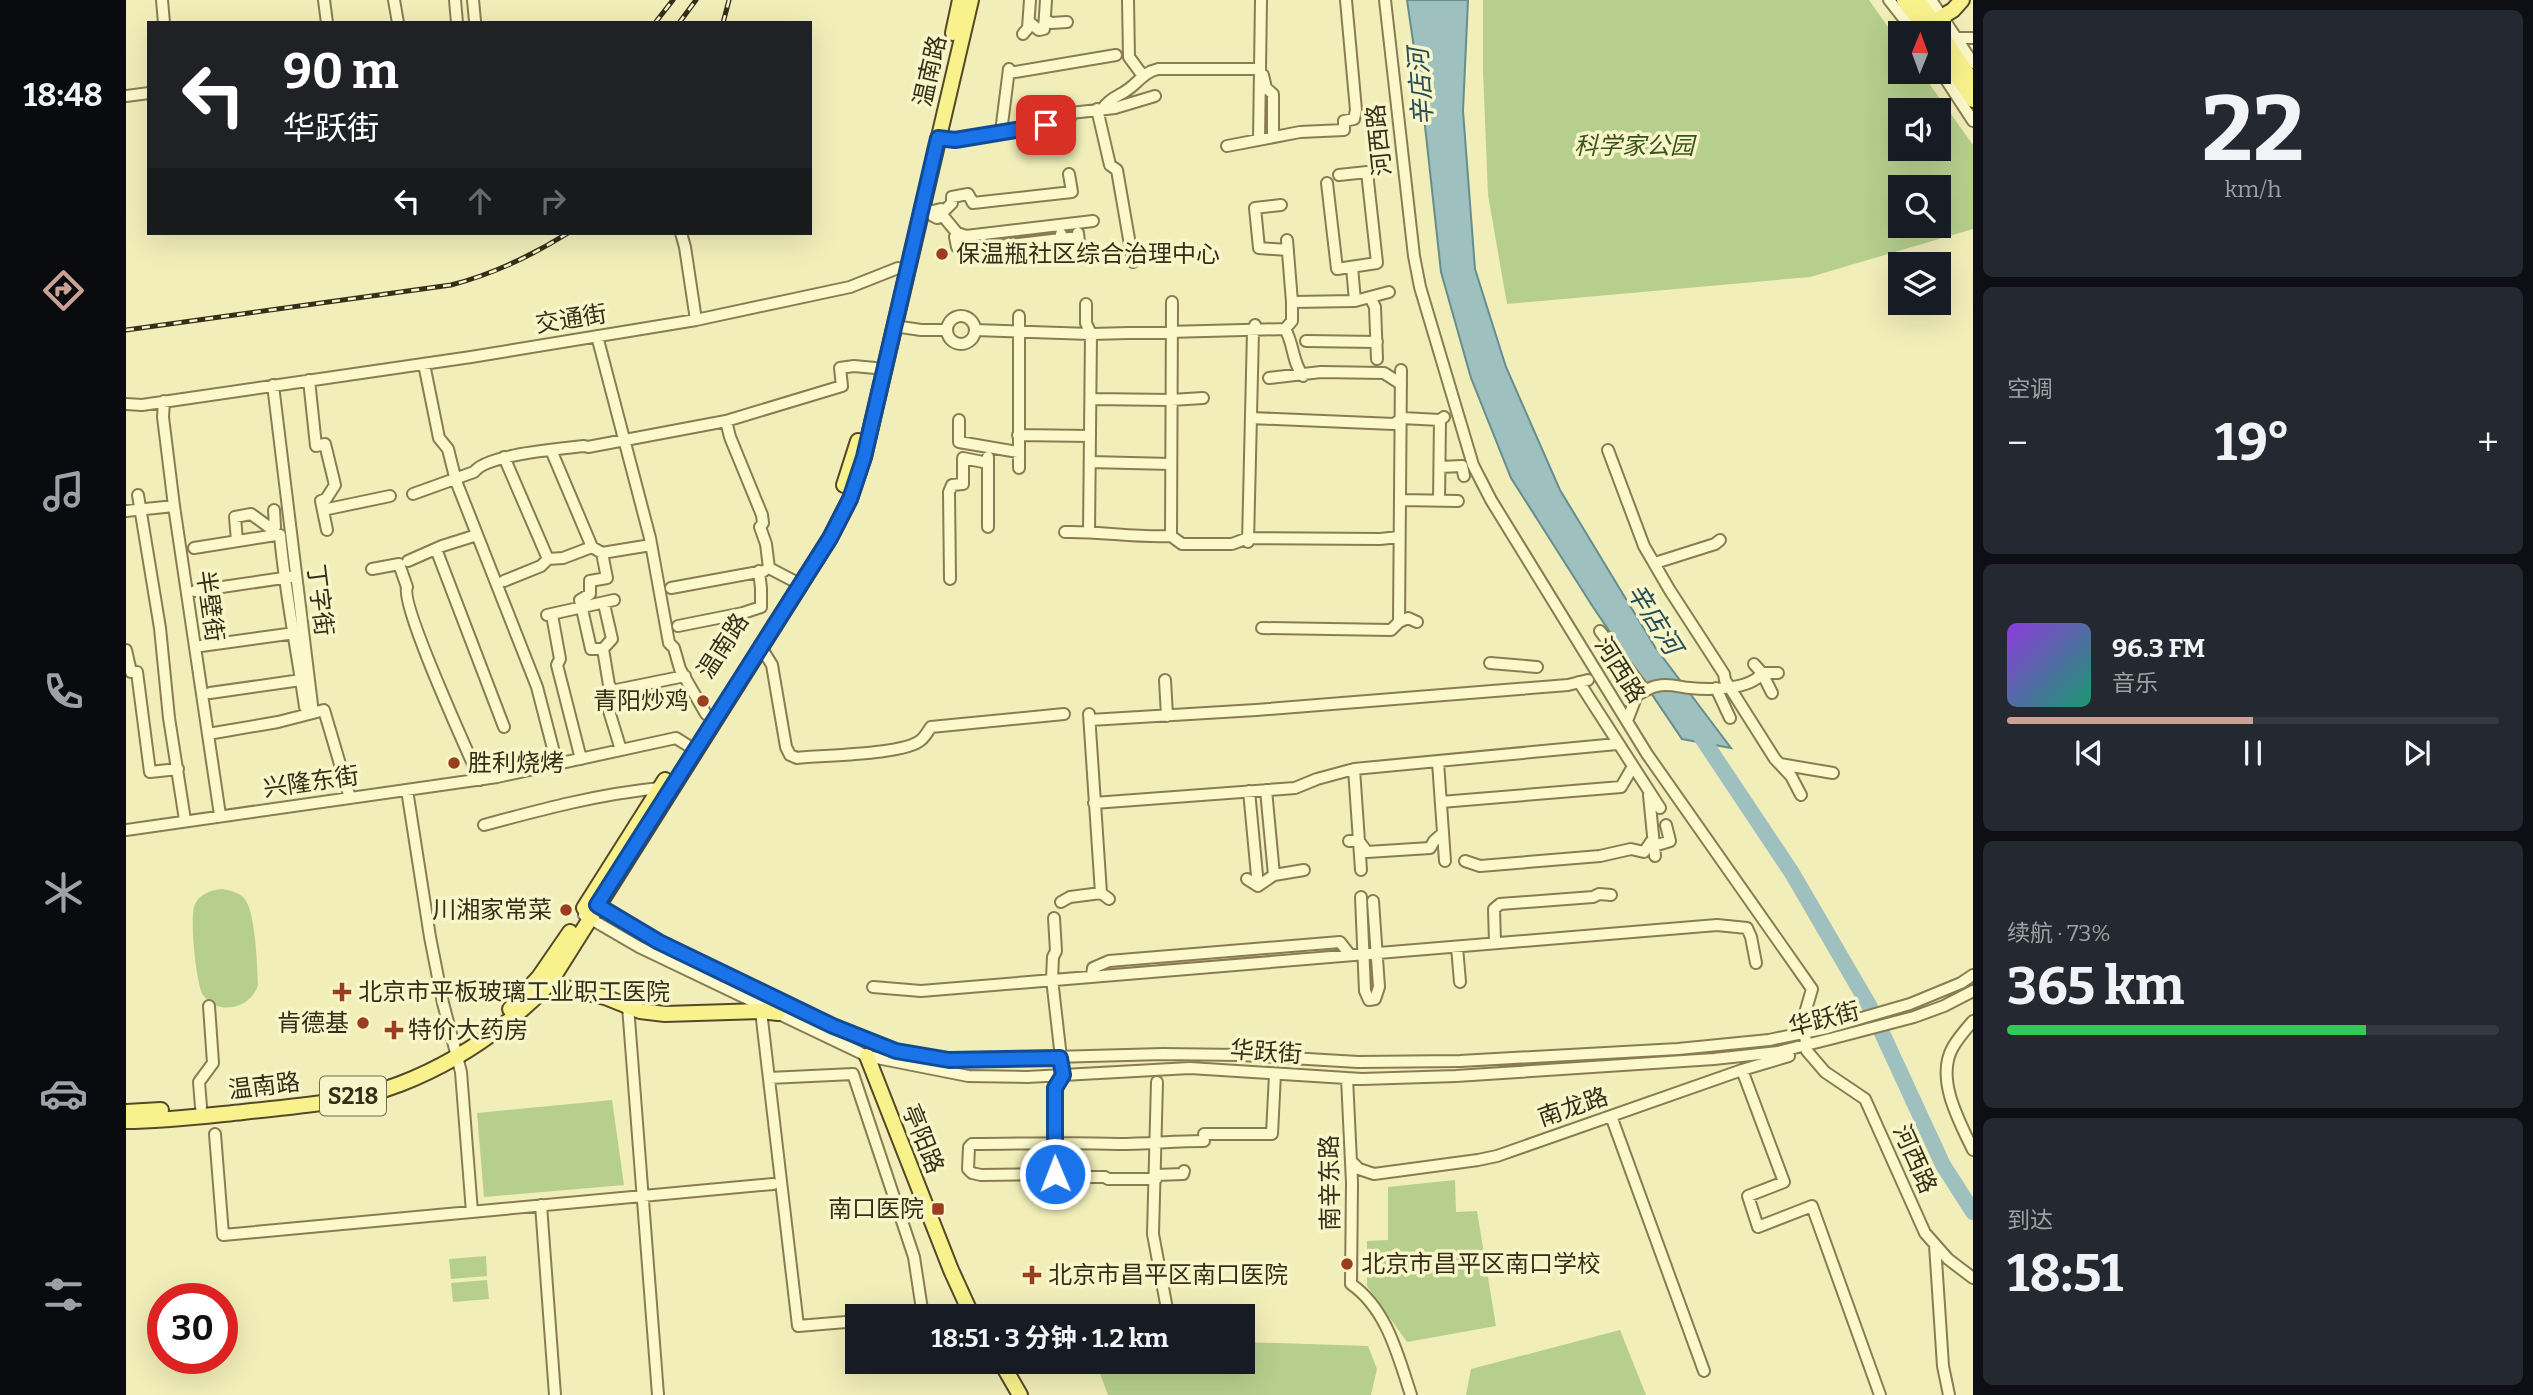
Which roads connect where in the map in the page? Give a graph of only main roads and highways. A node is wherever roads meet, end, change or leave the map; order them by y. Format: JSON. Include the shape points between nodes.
{"nodes":[{"id":1,"x":960,"y":0,"type":"edge"},
{"id":2,"x":971,"y":0,"type":"edge"},
{"id":3,"x":1904,"y":0,"type":"edge"},
{"id":4,"x":1918,"y":0,"type":"edge"},
{"id":5,"x":1962,"y":0,"type":"edge"},
{"id":6,"x":1921,"y":21,"type":"edge"},
{"id":7,"x":1924,"y":21,"type":"edge"},
{"id":8,"x":1935,"y":21,"type":"edge"},
{"id":9,"x":1951,"y":56,"type":"edge"},
{"id":10,"x":1951,"y":66,"type":"edge"},
{"id":11,"x":1973,"y":82,"type":"edge"},
{"id":12,"x":1973,"y":100,"type":"edge"},
{"id":13,"x":902,"y":269,"type":"junction"},
{"id":14,"x":691,"y":747,"type":"junction"},
{"id":15,"x":589,"y":909,"type":"junction"},
{"id":16,"x":544,"y":981,"type":"junction"},
{"id":17,"x":778,"y":1013,"type":"road end"},
{"id":18,"x":456,"y":1052,"type":"junction"},
{"id":19,"x":867,"y":1056,"type":"road end"},
{"id":20,"x":126,"y":1112,"type":"edge"},
{"id":21,"x":126,"y":1121,"type":"edge"},
{"id":22,"x":967,"y":1304,"type":"edge"},
{"id":23,"x":1008,"y":1374,"type":"edge"},
{"id":24,"x":1020,"y":1395,"type":"edge"}],
"edges":[{"from":1,"to":13,"type":"main road","name":"温南路","number":"S218"},
{"from":2,"to":13,"type":"main road","name":"温南路","number":"S218","via":[[938,138],[935,211]]},
{"from":3,"to":6,"type":"main road"},
{"from":4,"to":7,"type":"main road"},
{"from":5,"to":8,"type":"main road"},
{"from":9,"to":11,"type":"main road"},
{"from":10,"to":12,"type":"main road"},
{"from":13,"to":14,"type":"main road","name":"温南路","number":"S218","via":[[841,495],[822,533],[706,714]]},
{"from":13,"to":14,"type":"main road","name":"温南路","number":"S218","via":[[894,326],[850,499],[761,647]]},
{"from":14,"to":15,"type":"main road","name":"温南路","number":"S218"},
{"from":14,"to":15,"type":"main road","name":"温南路","number":"S218","via":[[660,788]]},
{"from":15,"to":16,"type":"main road","name":"温南路","number":"S218"},
{"from":16,"to":17,"type":"main road","via":[[640,1011]]},
{"from":16,"to":18,"type":"main road","name":"温南路","number":"S218"},
{"from":18,"to":20,"type":"main road","name":"温南路","number":"S218","via":[[356,1086],[269,1100]]},
{"from":18,"to":21,"type":"main road","name":"温南路","number":"S218","via":[[398,1085],[351,1097]]},
{"from":19,"to":22,"type":"main road","name":"亭阳路"},
{"from":23,"to":24,"type":"main road"}]}
